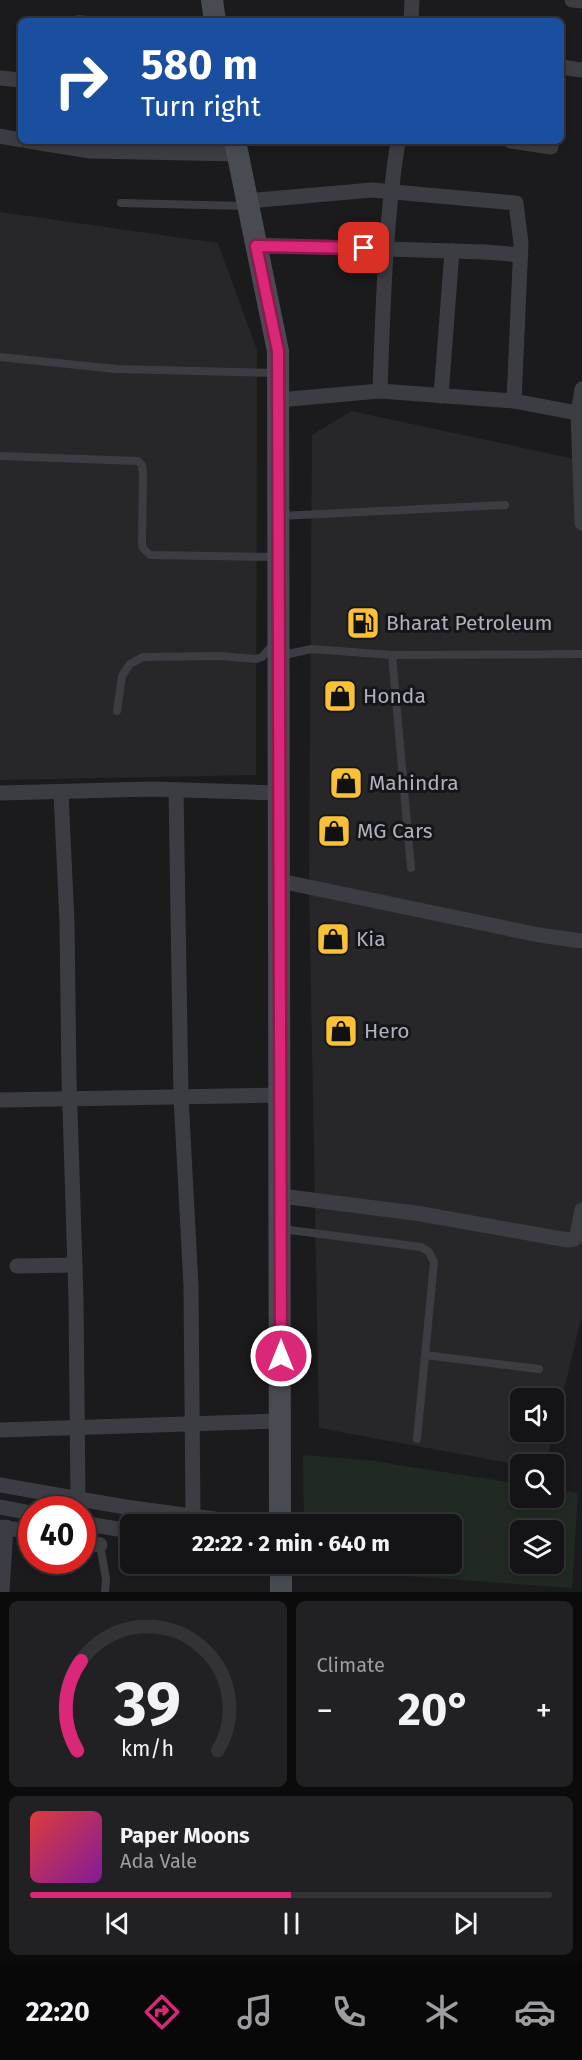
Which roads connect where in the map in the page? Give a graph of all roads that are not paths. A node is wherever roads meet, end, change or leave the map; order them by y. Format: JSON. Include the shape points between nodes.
{"nodes":[{"id":1,"x":212,"y":0,"type":"edge"},
{"id":2,"x":412,"y":0,"type":"edge"},
{"id":3,"x":572,"y":0,"type":"edge"},
{"id":4,"x":582,"y":2,"type":"edge"},
{"id":5,"x":215,"y":18,"type":"edge"},
{"id":6,"x":411,"y":18,"type":"edge"},
{"id":7,"x":564,"y":67,"type":"edge"},
{"id":8,"x":582,"y":70,"type":"edge"},
{"id":9,"x":0,"y":78,"type":"edge"},
{"id":10,"x":18,"y":80,"type":"edge"},
{"id":11,"x":0,"y":136,"type":"edge"},
{"id":12,"x":18,"y":139,"type":"edge"},
{"id":13,"x":47,"y":144,"type":"edge"},
{"id":14,"x":398,"y":144,"type":"edge"},
{"id":15,"x":531,"y":144,"type":"edge"},
{"id":16,"x":237,"y":147,"type":"edge"},
{"id":17,"x":551,"y":147,"type":"dead end"},
{"id":18,"x":390,"y":193,"type":"junction"},
{"id":19,"x":121,"y":203,"type":"dead end"},
{"id":20,"x":248,"y":204,"type":"junction"},
{"id":21,"x":256,"y":246,"type":"junction"},
{"id":22,"x":385,"y":249,"type":"junction"},
{"id":23,"x":452,"y":250,"type":"junction"},
{"id":24,"x":521,"y":255,"type":"junction"},
{"id":25,"x":0,"y":357,"type":"edge"},
{"id":26,"x":278,"y":373,"type":"junction"},
{"id":27,"x":582,"y":389,"type":"edge"},
{"id":28,"x":380,"y":391,"type":"junction"},
{"id":29,"x":441,"y":396,"type":"junction"},
{"id":30,"x":278,"y":400,"type":"junction"},
{"id":31,"x":514,"y":401,"type":"junction"},
{"id":32,"x":580,"y":414,"type":"edge"},
{"id":33,"x":0,"y":456,"type":"edge"},
{"id":34,"x":505,"y":505,"type":"dead end"},
{"id":35,"x":279,"y":516,"type":"junction"},
{"id":36,"x":582,"y":523,"type":"edge"},
{"id":37,"x":279,"y":557,"type":"junction"},
{"id":38,"x":279,"y":647,"type":"junction"},
{"id":39,"x":582,"y":654,"type":"edge"},
{"id":40,"x":392,"y":655,"type":"junction"},
{"id":41,"x":117,"y":711,"type":"dead end"},
{"id":42,"x":176,"y":790,"type":"junction"},
{"id":43,"x":279,"y":792,"type":"junction"},
{"id":44,"x":61,"y":793,"type":"junction"},
{"id":45,"x":0,"y":794,"type":"edge"},
{"id":46,"x":411,"y":868,"type":"dead end"},
{"id":47,"x":280,"y":881,"type":"junction"},
{"id":48,"x":582,"y":941,"type":"edge"},
{"id":49,"x":280,"y":1095,"type":"junction"},
{"id":50,"x":181,"y":1097,"type":"junction"},
{"id":51,"x":69,"y":1099,"type":"junction"},
{"id":52,"x":0,"y":1100,"type":"edge"},
{"id":53,"x":281,"y":1196,"type":"junction"},
{"id":54,"x":582,"y":1210,"type":"edge"},
{"id":55,"x":281,"y":1229,"type":"junction"},
{"id":56,"x":75,"y":1265,"type":"junction"},
{"id":57,"x":17,"y":1266,"type":"dead end"},
{"id":58,"x":425,"y":1355,"type":"junction"},
{"id":59,"x":539,"y":1369,"type":"dead end"},
{"id":60,"x":281,"y":1421,"type":"junction"},
{"id":61,"x":191,"y":1424,"type":"junction"},
{"id":62,"x":78,"y":1428,"type":"junction"},
{"id":63,"x":0,"y":1430,"type":"edge"},
{"id":64,"x":417,"y":1439,"type":"dead end"},
{"id":65,"x":0,"y":1485,"type":"edge"},
{"id":66,"x":61,"y":1496,"type":"edge"},
{"id":67,"x":78,"y":1496,"type":"edge"},
{"id":68,"x":96,"y":1502,"type":"edge"},
{"id":69,"x":0,"y":1507,"type":"edge"},
{"id":70,"x":18,"y":1511,"type":"edge"},
{"id":71,"x":179,"y":1514,"type":"edge"},
{"id":72,"x":193,"y":1514,"type":"edge"},
{"id":73,"x":280,"y":1514,"type":"edge"},
{"id":74,"x":96,"y":1525,"type":"edge"},
{"id":75,"x":3,"y":1527,"type":"edge"},
{"id":76,"x":120,"y":1529,"type":"edge"},
{"id":77,"x":18,"y":1530,"type":"edge"},
{"id":78,"x":96,"y":1544,"type":"edge"},
{"id":79,"x":100,"y":1545,"type":"joint"},
{"id":80,"x":281,"y":1574,"type":"edge"},
{"id":81,"x":2,"y":1592,"type":"edge"},
{"id":82,"x":105,"y":1592,"type":"edge"},
{"id":83,"x":281,"y":1592,"type":"edge"}],
"edges":[{"from":1,"to":5,"type":"street"},
{"from":2,"to":6,"type":"street"},
{"from":3,"to":4,"type":"street"},
{"from":7,"to":8,"type":"street"},
{"from":9,"to":10,"type":"street"},
{"from":11,"to":12,"type":"street"},
{"from":13,"to":16,"type":"street","via":[[90,151]]},
{"from":14,"to":18,"type":"street"},
{"from":15,"to":17,"type":"street"},
{"from":16,"to":20,"type":"street"},
{"from":18,"to":20,"type":"street","via":[[372,190]]},
{"from":18,"to":22,"type":"street"},
{"from":18,"to":24,"type":"street","via":[[515,202]]},
{"from":19,"to":20,"type":"lane"},
{"from":20,"to":21,"type":"street"},
{"from":21,"to":22,"type":"street"},
{"from":21,"to":26,"type":"street","via":[[278,351]]},
{"from":22,"to":23,"type":"street"},
{"from":22,"to":28,"type":"street"},
{"from":23,"to":24,"type":"street"},
{"from":23,"to":29,"type":"street"},
{"from":24,"to":31,"type":"street"},
{"from":25,"to":26,"type":"lane","via":[[117,369]]},
{"from":26,"to":30,"type":"street"},
{"from":27,"to":32,"type":"street"},
{"from":28,"to":29,"type":"street"},
{"from":28,"to":30,"type":"street"},
{"from":29,"to":31,"type":"street"},
{"from":30,"to":35,"type":"street"},
{"from":31,"to":32,"type":"street"},
{"from":32,"to":36,"type":"street"},
{"from":33,"to":37,"type":"lane","via":[[138,461],[143,473],[145,552]]},
{"from":34,"to":35,"type":"lane"},
{"from":35,"to":37,"type":"street"},
{"from":37,"to":38,"type":"street"},
{"from":38,"to":40,"type":"lane"},
{"from":38,"to":41,"type":"lane","via":[[256,659],[143,657],[130,664],[122,676]]},
{"from":38,"to":43,"type":"street"},
{"from":39,"to":40,"type":"lane"},
{"from":40,"to":46,"type":"lane"},
{"from":42,"to":43,"type":"street"},
{"from":42,"to":44,"type":"street"},
{"from":42,"to":50,"type":"street"},
{"from":43,"to":47,"type":"street"},
{"from":44,"to":45,"type":"street"},
{"from":44,"to":51,"type":"street"},
{"from":47,"to":48,"type":"street"},
{"from":47,"to":49,"type":"street"},
{"from":49,"to":50,"type":"street"},
{"from":49,"to":53,"type":"street"},
{"from":50,"to":51,"type":"street"},
{"from":50,"to":61,"type":"street","via":[[191,1286]]},
{"from":51,"to":52,"type":"street"},
{"from":51,"to":56,"type":"street"},
{"from":53,"to":54,"type":"street","via":[[422,1214],[567,1240],[577,1235]]},
{"from":53,"to":55,"type":"street"},
{"from":55,"to":58,"type":"lane","via":[[421,1247],[429,1252],[434,1262]]},
{"from":55,"to":60,"type":"street"},
{"from":56,"to":57,"type":"street"},
{"from":56,"to":62,"type":"street"},
{"from":58,"to":59,"type":"lane"},
{"from":58,"to":64,"type":"lane"},
{"from":60,"to":61,"type":"street"},
{"from":60,"to":73,"type":"street"},
{"from":61,"to":62,"type":"street"},
{"from":61,"to":72,"type":"street"},
{"from":62,"to":63,"type":"street"},
{"from":62,"to":67,"type":"street"},
{"from":65,"to":66,"type":"street"},
{"from":68,"to":71,"type":"street"},
{"from":69,"to":70,"type":"street"},
{"from":74,"to":76,"type":"street"},
{"from":75,"to":77,"type":"street"},
{"from":75,"to":81,"type":"street"},
{"from":78,"to":79,"type":"street"},
{"from":79,"to":82,"type":"lane"},
{"from":80,"to":83,"type":"street"}]}
